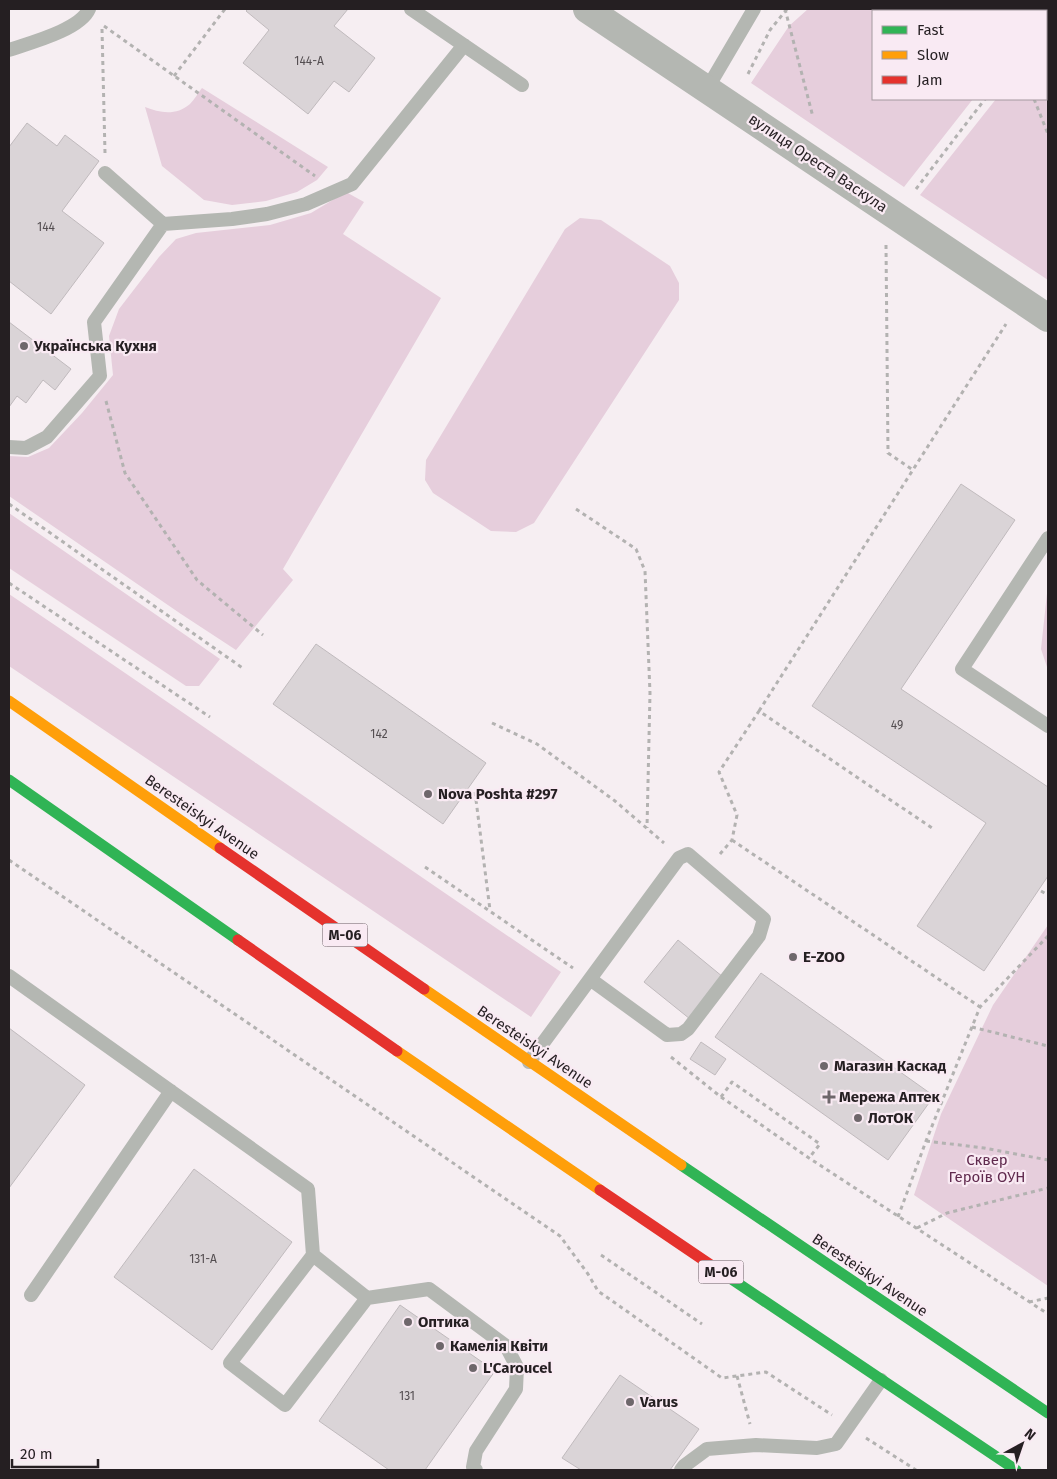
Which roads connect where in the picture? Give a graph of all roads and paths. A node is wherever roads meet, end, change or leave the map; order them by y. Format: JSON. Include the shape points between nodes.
{"nodes":[{"id":1,"x":88,"y":9,"type":"edge"},
{"id":2,"x":225,"y":9,"type":"edge"},
{"id":3,"x":411,"y":9,"type":"edge"},
{"id":4,"x":587,"y":9,"type":"edge"},
{"id":5,"x":754,"y":9,"type":"edge"},
{"id":6,"x":786,"y":10,"type":"edge"},
{"id":7,"x":464,"y":45,"type":"junction"},
{"id":8,"x":9,"y":50,"type":"edge"},
{"id":9,"x":748,"y":74,"type":"dead end"},
{"id":10,"x":174,"y":76,"type":"junction"},
{"id":11,"x":522,"y":85,"type":"dead end"},
{"id":12,"x":707,"y":89,"type":"junction"},
{"id":13,"x":983,"y":100,"type":"edge"},
{"id":14,"x":1034,"y":100,"type":"edge"},
{"id":15,"x":813,"y":117,"type":"dead end"},
{"id":16,"x":1048,"y":134,"type":"edge"},
{"id":17,"x":105,"y":173,"type":"joint"},
{"id":18,"x":916,"y":189,"type":"dead end"},
{"id":19,"x":336,"y":191,"type":"junction"},
{"id":20,"x":164,"y":224,"type":"junction"},
{"id":21,"x":886,"y":241,"type":"dead end"},
{"id":22,"x":1048,"y":318,"type":"edge"},
{"id":23,"x":1007,"y":323,"type":"dead end"},
{"id":24,"x":100,"y":376,"type":"junction"},
{"id":25,"x":9,"y":447,"type":"edge"},
{"id":26,"x":912,"y":470,"type":"junction"},
{"id":27,"x":9,"y":504,"type":"edge"},
{"id":28,"x":576,"y":509,"type":"dead end"},
{"id":29,"x":1048,"y":538,"type":"edge"},
{"id":30,"x":9,"y":583,"type":"edge"},
{"id":31,"x":263,"y":635,"type":"dead end"},
{"id":32,"x":244,"y":669,"type":"dead end"},
{"id":33,"x":9,"y":701,"type":"edge"},
{"id":34,"x":759,"y":711,"type":"junction"},
{"id":35,"x":210,"y":717,"type":"dead end"},
{"id":36,"x":492,"y":723,"type":"dead end"},
{"id":37,"x":1048,"y":726,"type":"edge"},
{"id":38,"x":9,"y":780,"type":"edge"},
{"id":39,"x":476,"y":792,"type":"dead end"},
{"id":40,"x":647,"y":828,"type":"junction"},
{"id":41,"x":935,"y":830,"type":"dead end"},
{"id":42,"x":732,"y":840,"type":"junction"},
{"id":43,"x":679,"y":858,"type":"junction"},
{"id":44,"x":9,"y":860,"type":"edge"},
{"id":45,"x":425,"y":867,"type":"dead end"},
{"id":46,"x":706,"y":870,"type":"junction"},
{"id":47,"x":1041,"y":891,"type":"dead end"},
{"id":48,"x":1048,"y":895,"type":"edge"},
{"id":49,"x":490,"y":911,"type":"junction"},
{"id":50,"x":1048,"y":936,"type":"edge"},
{"id":51,"x":9,"y":976,"type":"edge"},
{"id":52,"x":590,"y":979,"type":"junction"},
{"id":53,"x":980,"y":1007,"type":"junction"},
{"id":54,"x":972,"y":1027,"type":"junction"},
{"id":55,"x":668,"y":1034,"type":"junction"},
{"id":56,"x":1048,"y":1046,"type":"edge"},
{"id":57,"x":529,"y":1062,"type":"junction"},
{"id":58,"x":171,"y":1091,"type":"junction"},
{"id":59,"x":721,"y":1097,"type":"junction"},
{"id":60,"x":926,"y":1141,"type":"junction"},
{"id":61,"x":809,"y":1158,"type":"junction"},
{"id":62,"x":1048,"y":1160,"type":"edge"},
{"id":63,"x":1048,"y":1188,"type":"edge"},
{"id":64,"x":898,"y":1217,"type":"junction"},
{"id":65,"x":916,"y":1228,"type":"junction"},
{"id":66,"x":313,"y":1255,"type":"junction"},
{"id":67,"x":601,"y":1255,"type":"dead end"},
{"id":68,"x":31,"y":1295,"type":"dead end"},
{"id":69,"x":367,"y":1298,"type":"junction"},
{"id":70,"x":1048,"y":1298,"type":"edge"},
{"id":71,"x":1028,"y":1302,"type":"junction"},
{"id":72,"x":1048,"y":1314,"type":"edge"},
{"id":73,"x":702,"y":1324,"type":"dead end"},
{"id":74,"x":736,"y":1376,"type":"dead end"},
{"id":75,"x":881,"y":1380,"type":"junction"},
{"id":76,"x":1048,"y":1413,"type":"edge"},
{"id":77,"x":476,"y":1470,"type":"edge"},
{"id":78,"x":681,"y":1470,"type":"edge"},
{"id":79,"x":1016,"y":1470,"type":"edge"}],
"edges":[{"from":1,"to":8,"type":"lane","via":[[71,27]]},
{"from":2,"to":10,"type":"path"},
{"from":3,"to":7,"type":"lane"},
{"from":4,"to":12,"type":"street","name":"вулиця Ореста Васкула"},
{"from":5,"to":12,"type":"lane"},
{"from":6,"to":9,"type":"path","via":[[770,30]]},
{"from":6,"to":15,"type":"path"},
{"from":7,"to":11,"type":"lane"},
{"from":7,"to":19,"type":"lane","via":[[352,184]]},
{"from":10,"to":17,"type":"path","via":[[102,25]]},
{"from":10,"to":19,"type":"path"},
{"from":12,"to":22,"type":"street","name":"вулиця Ореста Васкула"},
{"from":13,"to":18,"type":"path"},
{"from":14,"to":16,"type":"path"},
{"from":17,"to":20,"type":"lane"},
{"from":19,"to":20,"type":"lane","via":[[306,204],[267,214]]},
{"from":20,"to":24,"type":"lane","via":[[94,322]]},
{"from":21,"to":26,"type":"path","via":[[888,453]]},
{"from":23,"to":26,"type":"path"},
{"from":24,"to":25,"type":"lane","via":[[47,437],[26,448]]},
{"from":24,"to":31,"type":"path","via":[[125,473],[197,580]]},
{"from":26,"to":34,"type":"path"},
{"from":27,"to":32,"type":"path"},
{"from":28,"to":40,"type":"path","via":[[636,549],[645,571],[650,693]]},
{"from":29,"to":37,"type":"lane","via":[[962,668]]},
{"from":30,"to":35,"type":"path"},
{"from":33,"to":57,"type":"highway","name":"Beresteiskyi Avenue","number":"М-06"},
{"from":34,"to":41,"type":"path"},
{"from":34,"to":42,"type":"path","via":[[719,772],[737,815]]},
{"from":36,"to":40,"type":"path","via":[[537,744],[615,800]]},
{"from":38,"to":75,"type":"highway","number":"М-06","via":[[428,1073]]},
{"from":39,"to":49,"type":"path"},
{"from":40,"to":43,"type":"path"},
{"from":42,"to":46,"type":"path"},
{"from":42,"to":53,"type":"path"},
{"from":43,"to":46,"type":"lane","via":[[688,854]]},
{"from":43,"to":52,"type":"lane"},
{"from":44,"to":74,"type":"path","via":[[560,1236],[598,1290],[722,1378]]},
{"from":45,"to":49,"type":"path"},
{"from":46,"to":55,"type":"lane","via":[[764,919],[759,936],[688,1029],[681,1034]]},
{"from":47,"to":48,"type":"path"},
{"from":49,"to":52,"type":"path"},
{"from":50,"to":53,"type":"path"},
{"from":51,"to":58,"type":"lane"},
{"from":52,"to":55,"type":"lane"},
{"from":52,"to":57,"type":"lane"},
{"from":53,"to":54,"type":"path"},
{"from":54,"to":56,"type":"path"},
{"from":54,"to":60,"type":"path"},
{"from":55,"to":59,"type":"path","via":[[658,1047]]},
{"from":57,"to":76,"type":"highway","name":"Beresteiskyi Avenue","number":"М-06"},
{"from":58,"to":66,"type":"lane","via":[[308,1189]]},
{"from":58,"to":68,"type":"lane"},
{"from":59,"to":61,"type":"path"},
{"from":59,"to":61,"type":"path","via":[[732,1082],[820,1144]]},
{"from":60,"to":62,"type":"path"},
{"from":60,"to":64,"type":"path"},
{"from":61,"to":64,"type":"path"},
{"from":63,"to":65,"type":"path","via":[[948,1213]]},
{"from":64,"to":65,"type":"path"},
{"from":65,"to":71,"type":"path"},
{"from":66,"to":69,"type":"lane"},
{"from":66,"to":69,"type":"lane","via":[[230,1363],[285,1405]]},
{"from":67,"to":73,"type":"path"},
{"from":69,"to":77,"type":"lane","via":[[429,1289],[506,1346],[517,1367],[516,1389],[476,1451],[473,1467]]},
{"from":70,"to":71,"type":"path"},
{"from":71,"to":72,"type":"path"},
{"from":75,"to":78,"type":"lane","via":[[836,1444],[817,1448],[756,1445],[707,1449]]},
{"from":75,"to":79,"type":"highway","number":"М-06"}]}
